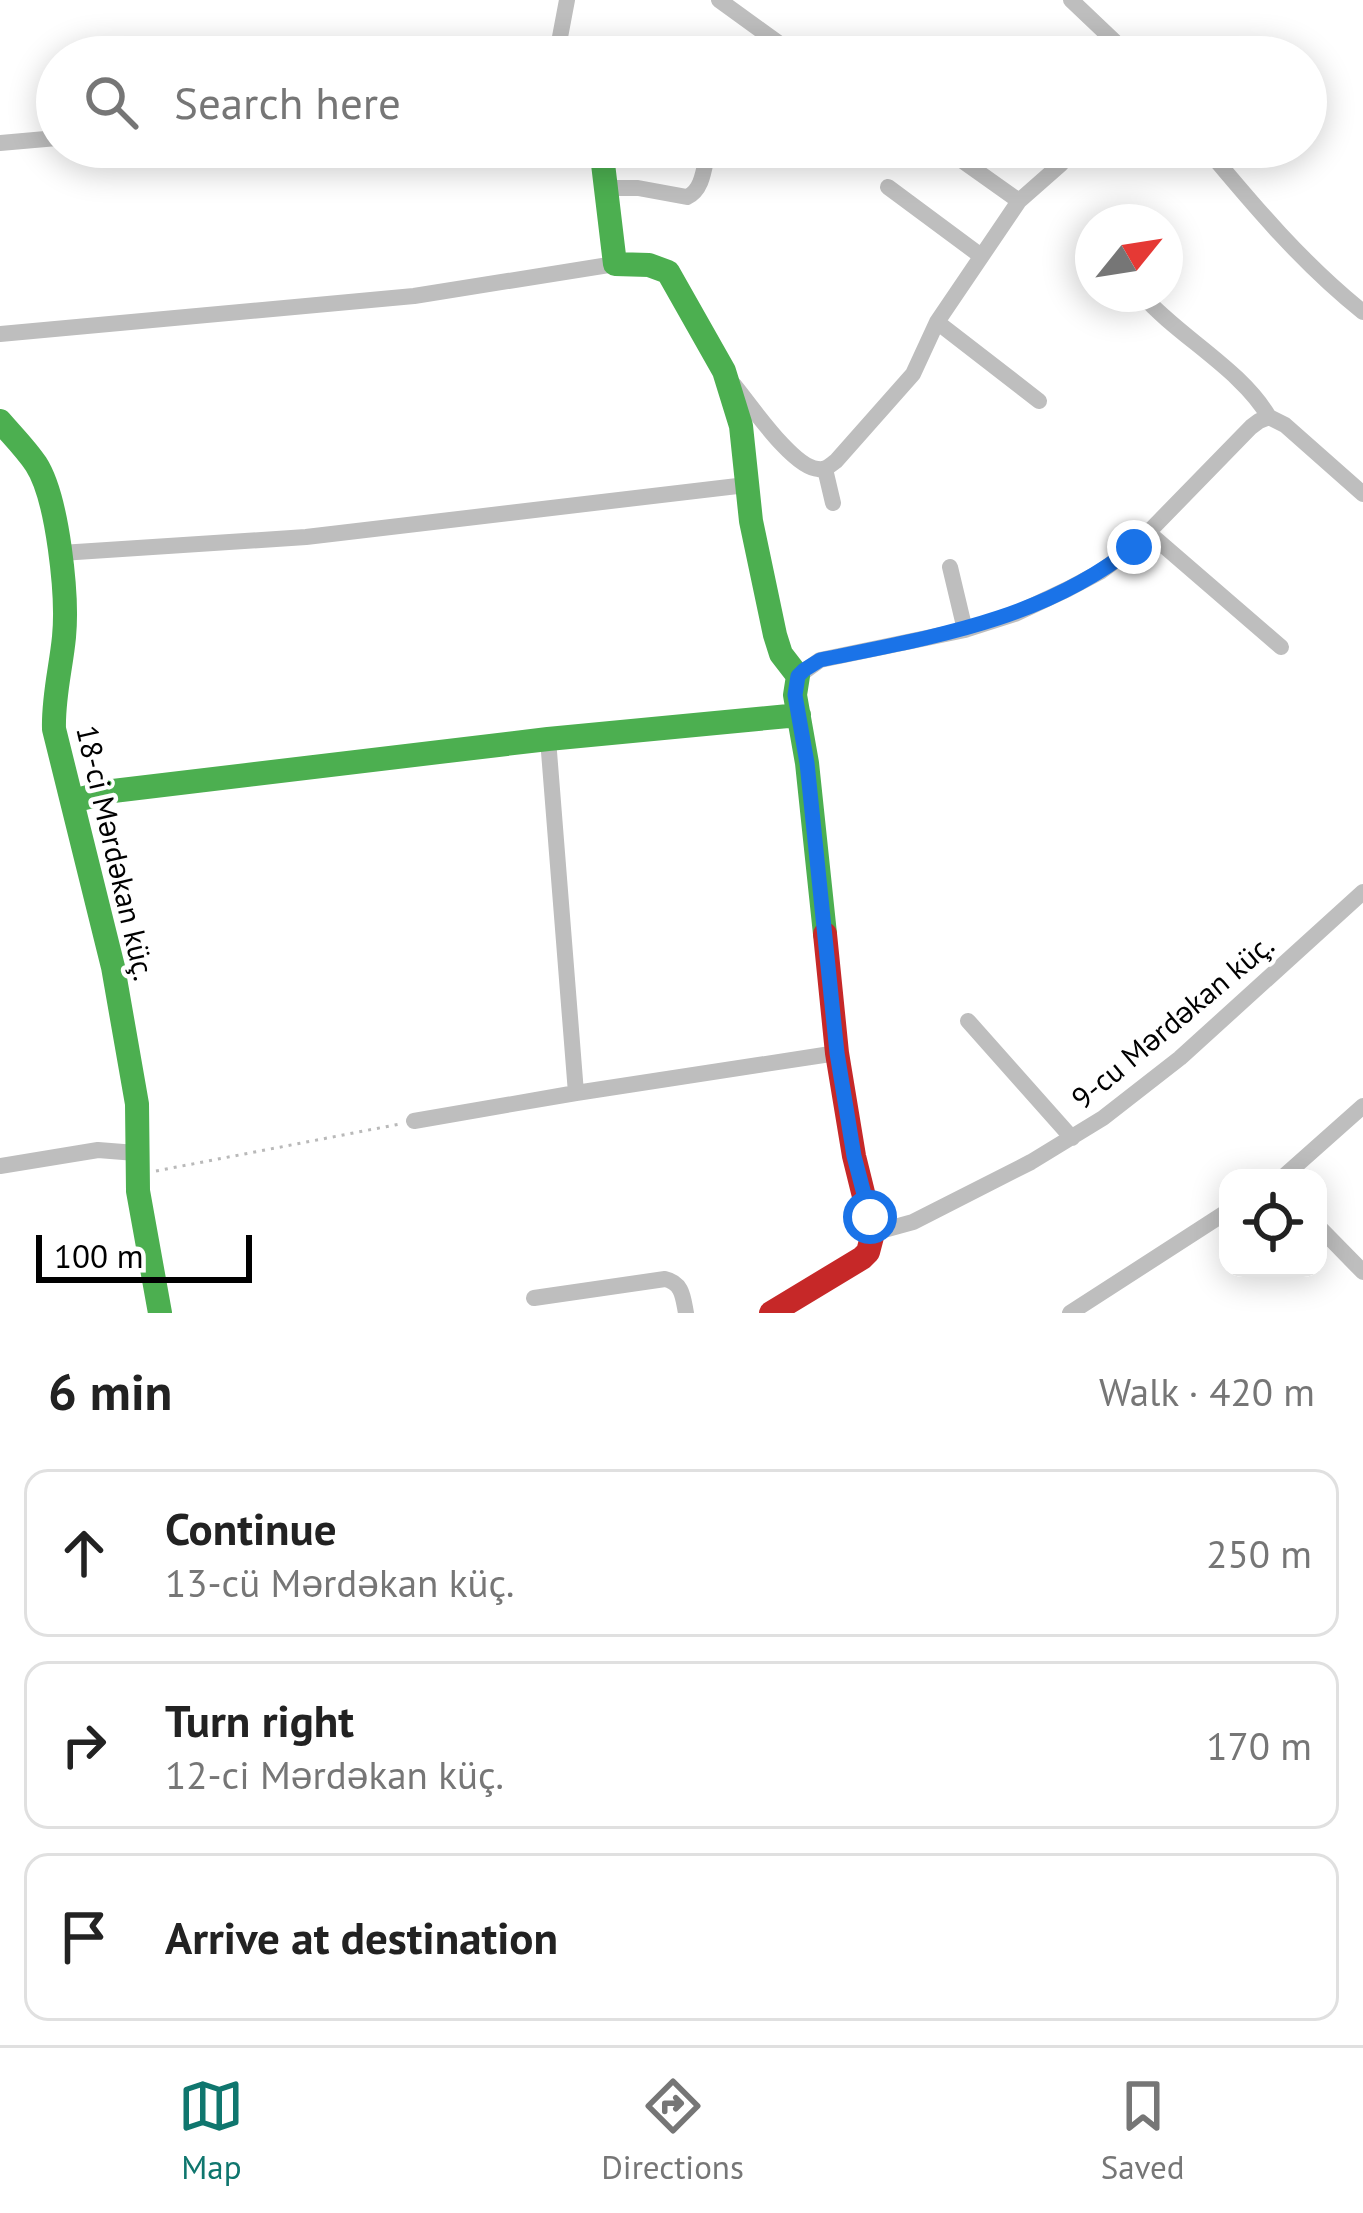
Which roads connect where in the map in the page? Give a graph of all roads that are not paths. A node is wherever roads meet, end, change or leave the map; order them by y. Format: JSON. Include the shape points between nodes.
{"nodes":[{"id":1,"x":567,"y":0,"type":"edge"},
{"id":2,"x":719,"y":0,"type":"edge"},
{"id":3,"x":1071,"y":0,"type":"edge"},
{"id":4,"x":560,"y":36,"type":"edge"},
{"id":5,"x":768,"y":36,"type":"edge"},
{"id":6,"x":1109,"y":36,"type":"edge"},
{"id":7,"x":36,"y":140,"type":"edge"},
{"id":8,"x":0,"y":143,"type":"edge"},
{"id":9,"x":604,"y":168,"type":"edge"},
{"id":10,"x":704,"y":168,"type":"edge"},
{"id":11,"x":973,"y":168,"type":"edge"},
{"id":12,"x":1056,"y":168,"type":"edge"},
{"id":13,"x":1223,"y":168,"type":"edge"},
{"id":14,"x":888,"y":187,"type":"dead end"},
{"id":15,"x":607,"y":188,"type":"junction"},
{"id":16,"x":1019,"y":201,"type":"junction"},
{"id":17,"x":981,"y":256,"type":"junction"},
{"id":18,"x":615,"y":264,"type":"junction"},
{"id":19,"x":1158,"y":312,"type":"edge"},
{"id":20,"x":1363,"y":312,"type":"edge"},
{"id":21,"x":937,"y":322,"type":"junction"},
{"id":22,"x":0,"y":334,"type":"edge"},
{"id":23,"x":724,"y":371,"type":"junction"},
{"id":24,"x":1039,"y":401,"type":"dead end"},
{"id":25,"x":1269,"y":417,"type":"junction"},
{"id":26,"x":0,"y":422,"type":"edge"},
{"id":27,"x":770,"y":430,"type":"junction"},
{"id":28,"x":743,"y":443,"type":"junction"},
{"id":29,"x":826,"y":469,"type":"junction"},
{"id":30,"x":746,"y":485,"type":"junction"},
{"id":31,"x":1363,"y":494,"type":"edge"},
{"id":32,"x":833,"y":503,"type":"dead end"},
{"id":33,"x":1149,"y":533,"type":"junction"},
{"id":34,"x":61,"y":553,"type":"junction"},
{"id":35,"x":950,"y":567,"type":"dead end"},
{"id":36,"x":965,"y":630,"type":"junction"},
{"id":37,"x":1281,"y":647,"type":"dead end"},
{"id":38,"x":798,"y":676,"type":"junction"},
{"id":39,"x":799,"y":715,"type":"junction"},
{"id":40,"x":548,"y":739,"type":"junction"},
{"id":41,"x":72,"y":801,"type":"junction"},
{"id":42,"x":1363,"y":892,"type":"edge"},
{"id":43,"x":968,"y":1022,"type":"dead end"},
{"id":44,"x":837,"y":1053,"type":"junction"},
{"id":45,"x":576,"y":1093,"type":"junction"},
{"id":46,"x":1363,"y":1106,"type":"edge"},
{"id":47,"x":414,"y":1121,"type":"road end"},
{"id":48,"x":1072,"y":1138,"type":"junction"},
{"id":49,"x":136,"y":1162,"type":"junction"},
{"id":50,"x":0,"y":1166,"type":"edge"},
{"id":51,"x":1292,"y":1169,"type":"edge"},
{"id":52,"x":1219,"y":1217,"type":"edge"},
{"id":53,"x":873,"y":1233,"type":"junction"},
{"id":54,"x":1327,"y":1235,"type":"edge"},
{"id":55,"x":1363,"y":1272,"type":"edge"},
{"id":56,"x":534,"y":1298,"type":"dead end"},
{"id":57,"x":160,"y":1313,"type":"edge"},
{"id":58,"x":686,"y":1313,"type":"edge"},
{"id":59,"x":771,"y":1313,"type":"edge"},
{"id":60,"x":1070,"y":1313,"type":"edge"}],
"edges":[{"from":1,"to":4,"type":"street"},
{"from":2,"to":5,"type":"street"},
{"from":3,"to":6,"type":"street"},
{"from":7,"to":8,"type":"street"},
{"from":9,"to":15,"type":"street"},
{"from":10,"to":15,"type":"street","via":[[693,196]]},
{"from":11,"to":16,"type":"street"},
{"from":12,"to":16,"type":"street"},
{"from":13,"to":20,"type":"street"},
{"from":14,"to":17,"type":"street"},
{"from":15,"to":18,"type":"street"},
{"from":16,"to":17,"type":"street"},
{"from":17,"to":21,"type":"street"},
{"from":18,"to":22,"type":"street","via":[[414,296]]},
{"from":18,"to":23,"type":"street","via":[[649,263],[668,272]]},
{"from":19,"to":25,"type":"street"},
{"from":21,"to":24,"type":"street"},
{"from":21,"to":29,"type":"street","via":[[913,374]]},
{"from":23,"to":27,"type":"street"},
{"from":23,"to":28,"type":"street"},
{"from":25,"to":31,"type":"street"},
{"from":25,"to":33,"type":"street"},
{"from":26,"to":34,"type":"street","name":"18-ci Mərdəkan küç.","via":[[37,465]]},
{"from":27,"to":28,"type":"street"},
{"from":27,"to":29,"type":"street","via":[[804,465]]},
{"from":28,"to":30,"type":"street"},
{"from":29,"to":32,"type":"street"},
{"from":30,"to":34,"type":"street","via":[[306,537]]},
{"from":30,"to":38,"type":"street","via":[[775,635]]},
{"from":33,"to":36,"type":"street","via":[[1068,589]]},
{"from":33,"to":37,"type":"street"},
{"from":34,"to":41,"type":"street","name":"18-ci Mərdəkan küç.","via":[[64,635],[53,714]]},
{"from":35,"to":36,"type":"street"},
{"from":36,"to":38,"type":"street","via":[[820,660]]},
{"from":38,"to":39,"type":"street"},
{"from":39,"to":40,"type":"street"},
{"from":39,"to":44,"type":"street"},
{"from":40,"to":41,"type":"street"},
{"from":40,"to":45,"type":"street"},
{"from":41,"to":49,"type":"street","name":"18-ci Mərdəkan küç.","via":[[113,967],[137,1104]]},
{"from":42,"to":48,"type":"street","name":"9-cu Mərdəkan küç.","via":[[1154,1081]]},
{"from":43,"to":48,"type":"street"},
{"from":44,"to":45,"type":"street"},
{"from":44,"to":53,"type":"street"},
{"from":45,"to":47,"type":"street"},
{"from":46,"to":51,"type":"street"},
{"from":48,"to":53,"type":"street","name":"9-cu Mərdəkan küç.","via":[[913,1222]]},
{"from":49,"to":50,"type":"street","via":[[98,1150]]},
{"from":49,"to":57,"type":"street","name":"18-ci Mərdəkan küç."},
{"from":52,"to":60,"type":"street"},
{"from":53,"to":59,"type":"street","via":[[862,1258]]},
{"from":54,"to":55,"type":"street"},
{"from":56,"to":58,"type":"street","via":[[665,1279],[680,1287]]}]}
